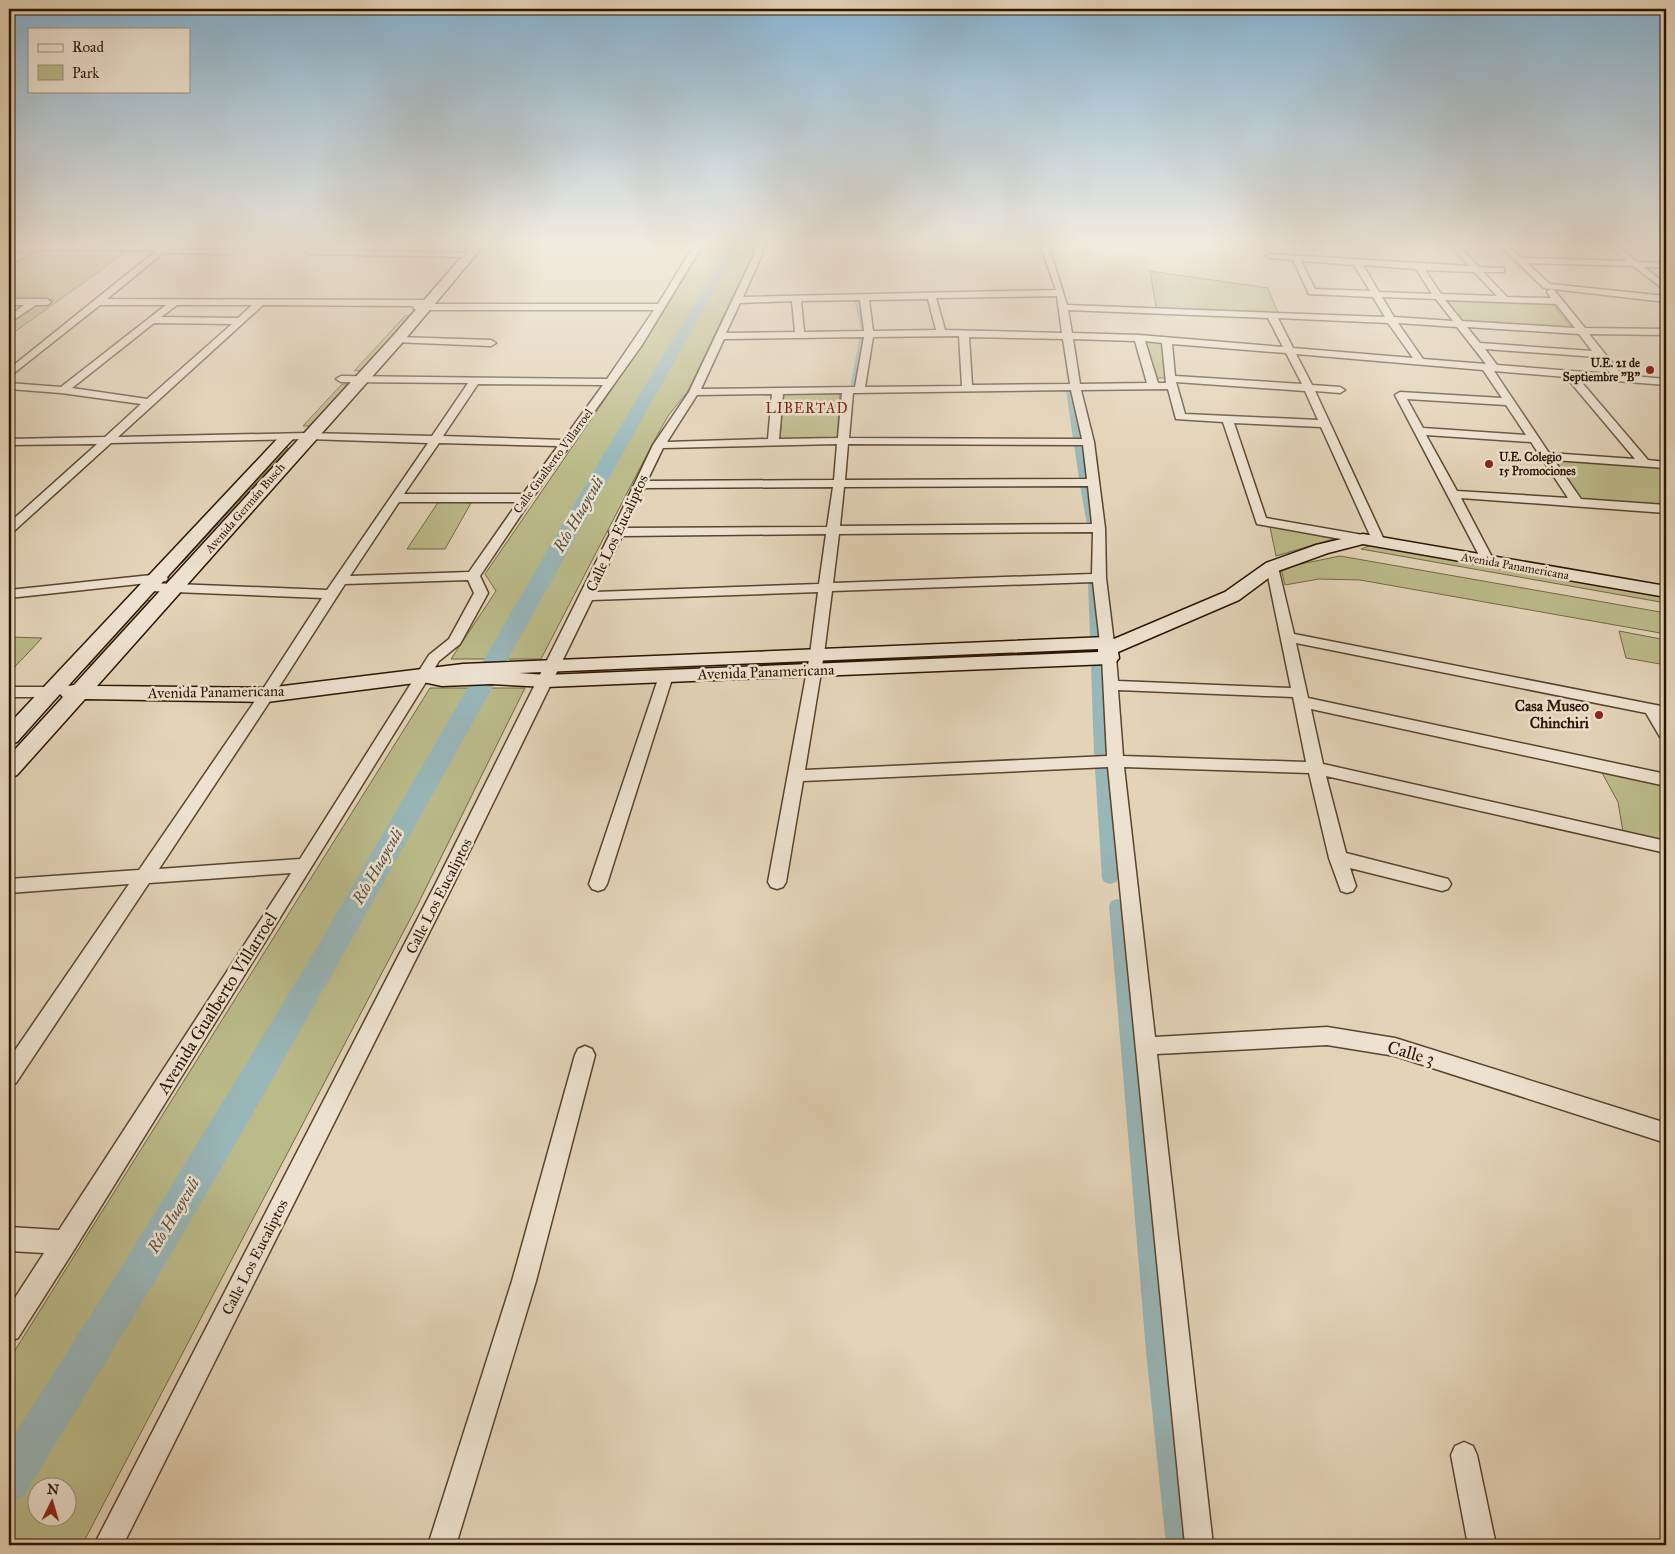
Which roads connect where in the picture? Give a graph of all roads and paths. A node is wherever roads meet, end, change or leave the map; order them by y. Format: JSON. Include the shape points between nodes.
{"nodes":[{"id":1,"x":1272,"y":316,"type":"edge"},
{"id":2,"x":82,"y":317,"type":"edge"},
{"id":3,"x":156,"y":317,"type":"edge"},
{"id":4,"x":244,"y":317,"type":"edge"},
{"id":5,"x":403,"y":317,"type":"edge"},
{"id":6,"x":412,"y":317,"type":"edge"},
{"id":7,"x":655,"y":317,"type":"edge"},
{"id":8,"x":729,"y":317,"type":"edge"},
{"id":9,"x":798,"y":317,"type":"edge"},
{"id":10,"x":867,"y":317,"type":"edge"},
{"id":11,"x":937,"y":317,"type":"edge"},
{"id":12,"x":1064,"y":317,"type":"edge"},
{"id":13,"x":1287,"y":317,"type":"edge"},
{"id":14,"x":1389,"y":317,"type":"edge"},
{"id":15,"x":1453,"y":317,"type":"edge"},
{"id":16,"x":1569,"y":317,"type":"edge"},
{"id":17,"x":151,"y":320,"type":"junction"},
{"id":18,"x":1391,"y":320,"type":"junction"},
{"id":19,"x":239,"y":321,"type":"junction"},
{"id":20,"x":392,"y":324,"type":"dead end"},
{"id":21,"x":1459,"y":324,"type":"junction"},
{"id":22,"x":1582,"y":331,"type":"junction"},
{"id":23,"x":1666,"y":332,"type":"edge"},
{"id":24,"x":941,"y":333,"type":"junction"},
{"id":25,"x":964,"y":333,"type":"junction"},
{"id":26,"x":869,"y":334,"type":"junction"},
{"id":27,"x":800,"y":335,"type":"junction"},
{"id":28,"x":721,"y":336,"type":"junction"},
{"id":29,"x":1067,"y":336,"type":"junction"},
{"id":30,"x":1139,"y":338,"type":"junction"},
{"id":31,"x":397,"y":340,"type":"junction"},
{"id":32,"x":1167,"y":340,"type":"junction"},
{"id":33,"x":491,"y":343,"type":"dead end"},
{"id":34,"x":1477,"y":346,"type":"junction"},
{"id":35,"x":1288,"y":350,"type":"junction"},
{"id":36,"x":1601,"y":354,"type":"junction"},
{"id":37,"x":1420,"y":362,"type":"junction"},
{"id":38,"x":354,"y":365,"type":"dead end"},
{"id":39,"x":1490,"y":368,"type":"junction"},
{"id":40,"x":9,"y":374,"type":"edge"},
{"id":41,"x":1570,"y":375,"type":"junction"},
{"id":42,"x":1620,"y":379,"type":"junction"},
{"id":43,"x":361,"y":380,"type":"junction"},
{"id":44,"x":475,"y":381,"type":"junction"},
{"id":45,"x":610,"y":382,"type":"junction"},
{"id":46,"x":1171,"y":382,"type":"junction"},
{"id":47,"x":1666,"y":382,"type":"edge"},
{"id":48,"x":337,"y":383,"type":"joint"},
{"id":49,"x":1075,"y":385,"type":"junction"},
{"id":50,"x":1153,"y":385,"type":"junction"},
{"id":51,"x":9,"y":386,"type":"edge"},
{"id":52,"x":854,"y":389,"type":"junction"},
{"id":53,"x":967,"y":389,"type":"junction"},
{"id":54,"x":1309,"y":389,"type":"junction"},
{"id":55,"x":63,"y":390,"type":"junction"},
{"id":56,"x":778,"y":390,"type":"junction"},
{"id":57,"x":1340,"y":390,"type":"dead end"},
{"id":58,"x":694,"y":392,"type":"junction"},
{"id":59,"x":148,"y":402,"type":"junction"},
{"id":60,"x":1510,"y":402,"type":"junction"},
{"id":61,"x":1228,"y":420,"type":"junction"},
{"id":62,"x":1325,"y":424,"type":"junction"},
{"id":63,"x":1421,"y":431,"type":"junction"},
{"id":64,"x":298,"y":432,"type":"junction"},
{"id":65,"x":435,"y":439,"type":"junction"},
{"id":66,"x":1534,"y":439,"type":"junction"},
{"id":67,"x":107,"y":440,"type":"junction"},
{"id":68,"x":844,"y":441,"type":"junction"},
{"id":69,"x":9,"y":442,"type":"edge"},
{"id":70,"x":1088,"y":442,"type":"junction"},
{"id":71,"x":566,"y":443,"type":"junction"},
{"id":72,"x":773,"y":443,"type":"junction"},
{"id":73,"x":659,"y":445,"type":"junction"},
{"id":74,"x":1546,"y":456,"type":"junction"},
{"id":75,"x":1644,"y":464,"type":"junction"},
{"id":76,"x":1666,"y":465,"type":"edge"},
{"id":77,"x":1092,"y":482,"type":"junction"},
{"id":78,"x":840,"y":484,"type":"junction"},
{"id":79,"x":639,"y":485,"type":"junction"},
{"id":80,"x":1454,"y":494,"type":"junction"},
{"id":81,"x":395,"y":498,"type":"junction"},
{"id":82,"x":526,"y":498,"type":"junction"},
{"id":83,"x":1577,"y":503,"type":"junction"},
{"id":84,"x":1666,"y":510,"type":"edge"},
{"id":85,"x":1261,"y":521,"type":"joint"},
{"id":86,"x":1099,"y":528,"type":"junction"},
{"id":87,"x":9,"y":529,"type":"edge"},
{"id":88,"x":615,"y":532,"type":"junction"},
{"id":89,"x":832,"y":532,"type":"junction"},
{"id":90,"x":1371,"y":540,"type":"junction"},
{"id":91,"x":1488,"y":561,"type":"junction"},
{"id":92,"x":1272,"y":567,"type":"junction"},
{"id":93,"x":473,"y":576,"type":"junction"},
{"id":94,"x":1099,"y":578,"type":"junction"},
{"id":95,"x":340,"y":580,"type":"junction"},
{"id":96,"x":153,"y":583,"type":"junction"},
{"id":97,"x":178,"y":583,"type":"junction"},
{"id":98,"x":825,"y":588,"type":"junction"},
{"id":99,"x":1666,"y":592,"type":"edge"},
{"id":100,"x":9,"y":594,"type":"edge"},
{"id":101,"x":330,"y":594,"type":"junction"},
{"id":102,"x":587,"y":596,"type":"junction"},
{"id":103,"x":1289,"y":637,"type":"junction"},
{"id":104,"x":1108,"y":650,"type":"junction"},
{"id":105,"x":816,"y":662,"type":"junction"},
{"id":106,"x":550,"y":673,"type":"junction"},
{"id":107,"x":423,"y":676,"type":"junction"},
{"id":108,"x":666,"y":676,"type":"junction"},
{"id":109,"x":1111,"y":686,"type":"junction"},
{"id":110,"x":9,"y":692,"type":"edge"},
{"id":111,"x":51,"y":692,"type":"junction"},
{"id":112,"x":79,"y":692,"type":"junction"},
{"id":113,"x":267,"y":695,"type":"junction"},
{"id":114,"x":1302,"y":697,"type":"junction"},
{"id":115,"x":1659,"y":710,"type":"edge"},
{"id":116,"x":1666,"y":734,"type":"edge"},
{"id":117,"x":9,"y":737,"type":"edge"},
{"id":118,"x":1115,"y":761,"type":"junction"},
{"id":119,"x":1315,"y":768,"type":"junction"},
{"id":120,"x":9,"y":770,"type":"edge"},
{"id":121,"x":795,"y":776,"type":"junction"},
{"id":122,"x":1666,"y":780,"type":"edge"},
{"id":123,"x":1666,"y":847,"type":"edge"},
{"id":124,"x":1338,"y":858,"type":"junction"},
{"id":125,"x":305,"y":865,"type":"junction"},
{"id":126,"x":143,"y":876,"type":"junction"},
{"id":127,"x":777,"y":882,"type":"dead end"},
{"id":128,"x":598,"y":884,"type":"dead end"},
{"id":129,"x":1442,"y":884,"type":"dead end"},
{"id":130,"x":9,"y":886,"type":"edge"},
{"id":131,"x":1348,"y":886,"type":"dead end"},
{"id":132,"x":1146,"y":1046,"type":"junction"},
{"id":133,"x":585,"y":1054,"type":"dead end"},
{"id":134,"x":9,"y":1076,"type":"edge"},
{"id":135,"x":1666,"y":1134,"type":"edge"},
{"id":136,"x":9,"y":1238,"type":"edge"},
{"id":137,"x":66,"y":1242,"type":"junction"},
{"id":138,"x":9,"y":1329,"type":"edge"},
{"id":139,"x":1464,"y":1455,"type":"dead end"},
{"id":140,"x":108,"y":1545,"type":"edge"},
{"id":141,"x":442,"y":1545,"type":"edge"},
{"id":142,"x":1200,"y":1545,"type":"edge"},
{"id":143,"x":1482,"y":1545,"type":"edge"}],
"edges":[{"from":1,"to":35,"type":"street"},
{"from":2,"to":40,"type":"street"},
{"from":3,"to":17,"type":"street"},
{"from":4,"to":19,"type":"street"},
{"from":5,"to":20,"type":"main road","name":"Avenida Germán Busch"},
{"from":6,"to":31,"type":"main road","name":"Avenida Germán Busch"},
{"from":7,"to":45,"type":"street","name":"Calle Gualberto Villarroel"},
{"from":8,"to":28,"type":"street","name":"Calle Los Eucaliptos"},
{"from":9,"to":27,"type":"street"},
{"from":10,"to":26,"type":"street"},
{"from":11,"to":24,"type":"street"},
{"from":12,"to":29,"type":"street"},
{"from":13,"to":18,"type":"street"},
{"from":14,"to":18,"type":"street"},
{"from":15,"to":21,"type":"street"},
{"from":16,"to":22,"type":"street"},
{"from":17,"to":19,"type":"street"},
{"from":17,"to":55,"type":"street"},
{"from":18,"to":21,"type":"street"},
{"from":18,"to":37,"type":"street"},
{"from":19,"to":59,"type":"street"},
{"from":21,"to":22,"type":"street"},
{"from":21,"to":34,"type":"street"},
{"from":22,"to":23,"type":"street"},
{"from":22,"to":36,"type":"street"},
{"from":24,"to":25,"type":"street"},
{"from":24,"to":26,"type":"street"},
{"from":25,"to":29,"type":"street"},
{"from":25,"to":53,"type":"street"},
{"from":26,"to":27,"type":"street"},
{"from":26,"to":52,"type":"street"},
{"from":27,"to":28,"type":"street"},
{"from":28,"to":58,"type":"street","name":"Calle Los Eucaliptos"},
{"from":29,"to":30,"type":"street"},
{"from":29,"to":49,"type":"street"},
{"from":30,"to":32,"type":"street"},
{"from":30,"to":50,"type":"street"},
{"from":31,"to":33,"type":"street"},
{"from":31,"to":43,"type":"main road","name":"Avenida Germán Busch"},
{"from":32,"to":35,"type":"street"},
{"from":32,"to":46,"type":"street"},
{"from":34,"to":36,"type":"street"},
{"from":34,"to":39,"type":"street"},
{"from":35,"to":37,"type":"street"},
{"from":35,"to":54,"type":"street"},
{"from":36,"to":42,"type":"street"},
{"from":37,"to":39,"type":"street"},
{"from":38,"to":48,"type":"main road"},
{"from":39,"to":41,"type":"street"},
{"from":39,"to":60,"type":"street"},
{"from":41,"to":42,"type":"street"},
{"from":41,"to":75,"type":"street"},
{"from":42,"to":47,"type":"street"},
{"from":43,"to":44,"type":"street"},
{"from":43,"to":48,"type":"street"},
{"from":43,"to":64,"type":"main road","name":"Avenida Germán Busch"},
{"from":44,"to":45,"type":"street"},
{"from":44,"to":65,"type":"street"},
{"from":45,"to":71,"type":"street","name":"Calle Gualberto Villarroel"},
{"from":46,"to":50,"type":"street"},
{"from":46,"to":54,"type":"street"},
{"from":46,"to":61,"type":"street","via":[[1180,417]]},
{"from":49,"to":50,"type":"street"},
{"from":49,"to":53,"type":"street"},
{"from":49,"to":70,"type":"street"},
{"from":51,"to":55,"type":"street"},
{"from":52,"to":53,"type":"street"},
{"from":52,"to":56,"type":"street"},
{"from":52,"to":68,"type":"street"},
{"from":54,"to":57,"type":"street"},
{"from":54,"to":62,"type":"street"},
{"from":55,"to":59,"type":"street"},
{"from":56,"to":58,"type":"street"},
{"from":56,"to":72,"type":"street"},
{"from":58,"to":73,"type":"street","name":"Calle Los Eucaliptos"},
{"from":59,"to":67,"type":"street"},
{"from":60,"to":63,"type":"street","via":[[1400,395]]},
{"from":60,"to":66,"type":"street"},
{"from":61,"to":62,"type":"street"},
{"from":61,"to":85,"type":"street"},
{"from":62,"to":90,"type":"street"},
{"from":63,"to":66,"type":"street"},
{"from":63,"to":80,"type":"street"},
{"from":64,"to":65,"type":"street"},
{"from":64,"to":67,"type":"street"},
{"from":64,"to":96,"type":"main road","name":"Avenida Germán Busch"},
{"from":64,"to":97,"type":"main road","name":"Avenida Germán Busch"},
{"from":65,"to":71,"type":"street"},
{"from":65,"to":81,"type":"street"},
{"from":66,"to":74,"type":"street"},
{"from":67,"to":69,"type":"street"},
{"from":67,"to":87,"type":"street"},
{"from":68,"to":70,"type":"street"},
{"from":68,"to":72,"type":"street"},
{"from":68,"to":78,"type":"street"},
{"from":70,"to":77,"type":"street"},
{"from":71,"to":82,"type":"street","name":"Calle Gualberto Villarroel"},
{"from":72,"to":73,"type":"street"},
{"from":73,"to":79,"type":"street","name":"Calle Los Eucaliptos"},
{"from":74,"to":75,"type":"street"},
{"from":74,"to":83,"type":"street"},
{"from":75,"to":76,"type":"street"},
{"from":77,"to":78,"type":"street"},
{"from":77,"to":86,"type":"street"},
{"from":78,"to":79,"type":"street"},
{"from":78,"to":89,"type":"street"},
{"from":79,"to":88,"type":"street","name":"Calle Los Eucaliptos"},
{"from":80,"to":83,"type":"street"},
{"from":80,"to":91,"type":"street"},
{"from":81,"to":82,"type":"street"},
{"from":81,"to":95,"type":"street"},
{"from":82,"to":93,"type":"street","name":"Calle Gualberto Villarroel"},
{"from":83,"to":84,"type":"street"},
{"from":85,"to":90,"type":"street","name":"Avenida Panamericana"},
{"from":86,"to":89,"type":"street"},
{"from":86,"to":94,"type":"street"},
{"from":88,"to":89,"type":"street"},
{"from":88,"to":102,"type":"street","name":"Calle Los Eucaliptos"},
{"from":89,"to":98,"type":"street"},
{"from":90,"to":91,"type":"main road","name":"Avenida Panamericana"},
{"from":90,"to":92,"type":"main road","name":"Avenida Panamericana","via":[[1322,549]]},
{"from":91,"to":99,"type":"main road","name":"Avenida Panamericana"},
{"from":92,"to":103,"type":"street"},
{"from":92,"to":104,"type":"main road","name":"Avenida Panamericana","via":[[1232,596]]},
{"from":93,"to":95,"type":"street"},
{"from":93,"to":107,"type":"street","via":[[482,593],[455,641],[434,658]]},
{"from":94,"to":98,"type":"street"},
{"from":94,"to":104,"type":"street"},
{"from":95,"to":101,"type":"street"},
{"from":96,"to":97,"type":"street"},
{"from":96,"to":100,"type":"street"},
{"from":96,"to":111,"type":"main road","name":"Avenida Germán Busch"},
{"from":97,"to":101,"type":"street"},
{"from":97,"to":112,"type":"main road","name":"Avenida Germán Busch"},
{"from":98,"to":102,"type":"street"},
{"from":98,"to":105,"type":"street"},
{"from":101,"to":113,"type":"street"},
{"from":102,"to":106,"type":"street","name":"Calle Los Eucaliptos"},
{"from":103,"to":114,"type":"street"},
{"from":103,"to":115,"type":"street"},
{"from":104,"to":105,"type":"main road","name":"Avenida Panamericana"},
{"from":104,"to":109,"type":"street"},
{"from":105,"to":106,"type":"main road","name":"Avenida Panamericana"},
{"from":105,"to":108,"type":"main road","name":"Avenida Panamericana"},
{"from":105,"to":121,"type":"street"},
{"from":106,"to":107,"type":"main road","name":"Avenida Panamericana"},
{"from":106,"to":108,"type":"main road","name":"Avenida Panamericana"},
{"from":106,"to":140,"type":"street","name":"Calle Los Eucaliptos"},
{"from":107,"to":113,"type":"main road","name":"Avenida Panamericana"},
{"from":107,"to":125,"type":"street","name":"Avenida Gualberto Villarroel"},
{"from":108,"to":128,"type":"street"},
{"from":109,"to":114,"type":"street"},
{"from":109,"to":118,"type":"street"},
{"from":110,"to":111,"type":"street","name":"Avenida Panamericana"},
{"from":111,"to":112,"type":"main road","name":"Avenida Panamericana"},
{"from":111,"to":117,"type":"main road","name":"Avenida Germán Busch"},
{"from":112,"to":113,"type":"main road","name":"Avenida Panamericana"},
{"from":112,"to":120,"type":"main road","name":"Avenida Germán Busch"},
{"from":113,"to":126,"type":"street"},
{"from":114,"to":119,"type":"street"},
{"from":114,"to":122,"type":"street"},
{"from":115,"to":116,"type":"street"},
{"from":118,"to":119,"type":"street"},
{"from":118,"to":121,"type":"street"},
{"from":118,"to":132,"type":"street"},
{"from":119,"to":123,"type":"street"},
{"from":119,"to":124,"type":"street"},
{"from":121,"to":127,"type":"street"},
{"from":124,"to":129,"type":"street"},
{"from":124,"to":131,"type":"street"},
{"from":125,"to":126,"type":"street"},
{"from":125,"to":137,"type":"street","name":"Avenida Gualberto Villarroel"},
{"from":126,"to":130,"type":"street"},
{"from":126,"to":134,"type":"street"},
{"from":132,"to":135,"type":"street","name":"Calle 3","via":[[1327,1036],[1395,1047]]},
{"from":132,"to":142,"type":"street"},
{"from":133,"to":141,"type":"street","via":[[524,1281]]},
{"from":136,"to":137,"type":"street"},
{"from":137,"to":138,"type":"street","name":"Avenida Gualberto Villarroel"},
{"from":139,"to":143,"type":"street"}]}
